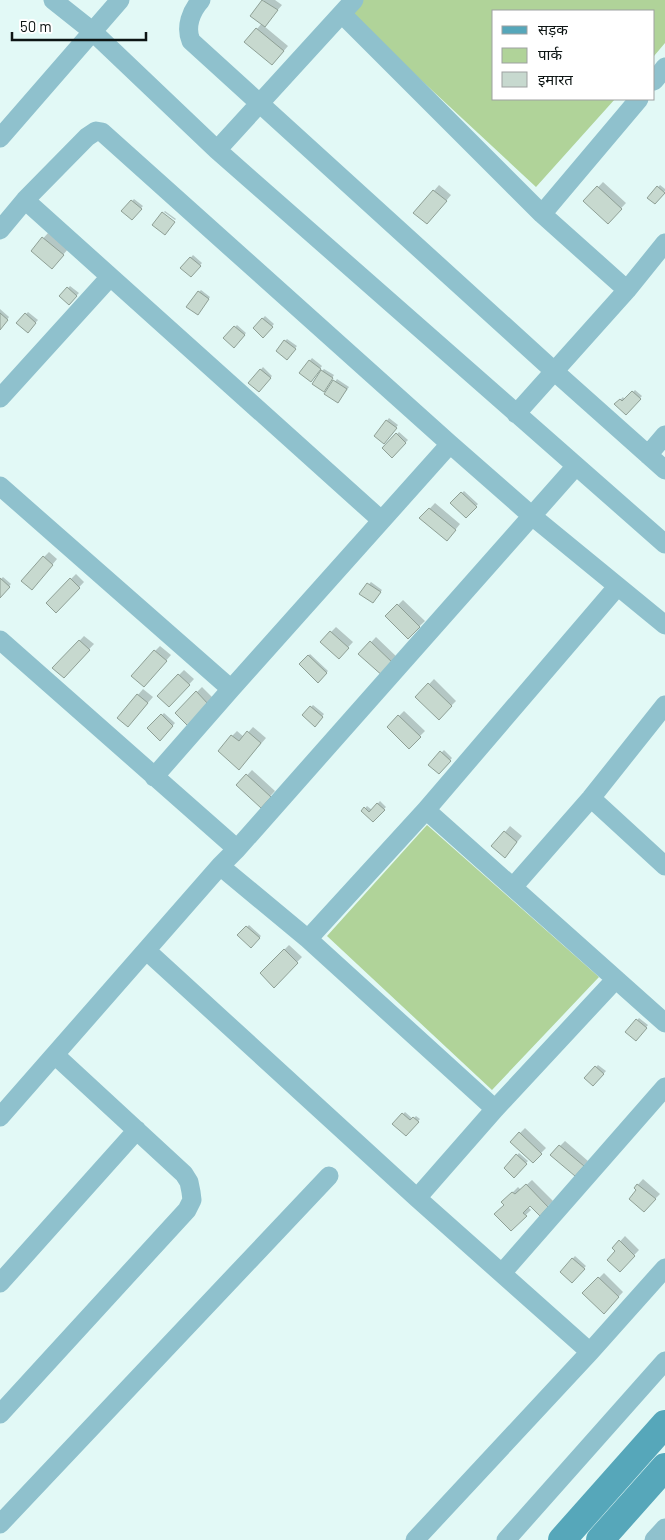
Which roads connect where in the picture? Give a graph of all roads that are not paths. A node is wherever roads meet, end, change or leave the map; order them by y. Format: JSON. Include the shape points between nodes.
{"nodes":[{"id":1,"x":53,"y":0,"type":"edge"},
{"id":2,"x":120,"y":0,"type":"edge"},
{"id":3,"x":201,"y":0,"type":"edge"},
{"id":4,"x":354,"y":0,"type":"edge"},
{"id":5,"x":342,"y":14,"type":"junction"},
{"id":6,"x":92,"y":31,"type":"junction"},
{"id":7,"x":665,"y":68,"type":"edge"},
{"id":8,"x":655,"y":80,"type":"edge"},
{"id":9,"x":638,"y":100,"type":"edge"},
{"id":10,"x":260,"y":103,"type":"junction"},
{"id":11,"x":0,"y":138,"type":"edge"},
{"id":12,"x":217,"y":150,"type":"junction"},
{"id":13,"x":25,"y":200,"type":"junction"},
{"id":14,"x":542,"y":214,"type":"junction"},
{"id":15,"x":0,"y":230,"type":"edge"},
{"id":16,"x":665,"y":243,"type":"edge"},
{"id":17,"x":110,"y":277,"type":"junction"},
{"id":18,"x":627,"y":290,"type":"junction"},
{"id":19,"x":554,"y":371,"type":"junction"},
{"id":20,"x":0,"y":398,"type":"edge"},
{"id":21,"x":516,"y":414,"type":"junction"},
{"id":22,"x":665,"y":435,"type":"edge"},
{"id":23,"x":450,"y":444,"type":"junction"},
{"id":24,"x":648,"y":455,"type":"junction"},
{"id":25,"x":576,"y":466,"type":"junction"},
{"id":26,"x":665,"y":470,"type":"edge"},
{"id":27,"x":0,"y":486,"type":"edge"},
{"id":28,"x":532,"y":516,"type":"junction"},
{"id":29,"x":382,"y":520,"type":"junction"},
{"id":30,"x":665,"y":544,"type":"edge"},
{"id":31,"x":618,"y":587,"type":"junction"},
{"id":32,"x":665,"y":625,"type":"edge"},
{"id":33,"x":0,"y":640,"type":"edge"},
{"id":34,"x":231,"y":689,"type":"junction"},
{"id":35,"x":665,"y":705,"type":"edge"},
{"id":36,"x":154,"y":777,"type":"junction"},
{"id":37,"x":591,"y":798,"type":"junction"},
{"id":38,"x":426,"y":810,"type":"junction"},
{"id":39,"x":237,"y":849,"type":"junction"},
{"id":40,"x":220,"y":866,"type":"junction"},
{"id":41,"x":665,"y":866,"type":"edge"},
{"id":42,"x":513,"y":886,"type":"junction"},
{"id":43,"x":308,"y":939,"type":"junction"},
{"id":44,"x":147,"y":951,"type":"junction"},
{"id":45,"x":616,"y":980,"type":"junction"},
{"id":46,"x":665,"y":1023,"type":"edge"},
{"id":47,"x":55,"y":1055,"type":"junction"},
{"id":48,"x":665,"y":1087,"type":"edge"},
{"id":49,"x":494,"y":1109,"type":"junction"},
{"id":50,"x":0,"y":1117,"type":"edge"},
{"id":51,"x":137,"y":1130,"type":"junction"},
{"id":52,"x":329,"y":1176,"type":"dead end"},
{"id":53,"x":417,"y":1198,"type":"junction"},
{"id":54,"x":665,"y":1268,"type":"edge"},
{"id":55,"x":502,"y":1273,"type":"junction"},
{"id":56,"x":0,"y":1283,"type":"edge"},
{"id":57,"x":590,"y":1352,"type":"junction"},
{"id":58,"x":665,"y":1361,"type":"edge"},
{"id":59,"x":0,"y":1414,"type":"edge"},
{"id":60,"x":665,"y":1424,"type":"edge"},
{"id":61,"x":665,"y":1467,"type":"edge"},
{"id":62,"x":0,"y":1524,"type":"edge"},
{"id":63,"x":665,"y":1528,"type":"edge"},
{"id":64,"x":415,"y":1540,"type":"edge"},
{"id":65,"x":506,"y":1540,"type":"edge"},
{"id":66,"x":562,"y":1540,"type":"edge"},
{"id":67,"x":600,"y":1540,"type":"edge"},
{"id":68,"x":654,"y":1540,"type":"edge"}],
"edges":[{"from":1,"to":6,"type":"street"},
{"from":2,"to":6,"type":"street"},
{"from":3,"to":10,"type":"street","via":[[189,22],[191,41]]},
{"from":4,"to":5,"type":"street"},
{"from":5,"to":10,"type":"street"},
{"from":5,"to":14,"type":"street"},
{"from":6,"to":11,"type":"street"},
{"from":6,"to":12,"type":"street"},
{"from":7,"to":8,"type":"street"},
{"from":9,"to":14,"type":"street"},
{"from":10,"to":12,"type":"street"},
{"from":10,"to":19,"type":"street"},
{"from":12,"to":21,"type":"street"},
{"from":13,"to":15,"type":"street"},
{"from":13,"to":17,"type":"street"},
{"from":13,"to":23,"type":"street","via":[[87,137],[96,131],[102,132]]},
{"from":14,"to":18,"type":"street"},
{"from":16,"to":18,"type":"street"},
{"from":17,"to":20,"type":"street"},
{"from":17,"to":29,"type":"street"},
{"from":18,"to":19,"type":"street"},
{"from":19,"to":21,"type":"street"},
{"from":19,"to":24,"type":"street"},
{"from":21,"to":25,"type":"street"},
{"from":22,"to":24,"type":"street"},
{"from":23,"to":28,"type":"street"},
{"from":23,"to":29,"type":"street"},
{"from":24,"to":26,"type":"street"},
{"from":25,"to":28,"type":"street"},
{"from":25,"to":30,"type":"street"},
{"from":27,"to":34,"type":"street"},
{"from":28,"to":31,"type":"street"},
{"from":28,"to":39,"type":"street"},
{"from":29,"to":34,"type":"street"},
{"from":31,"to":32,"type":"street"},
{"from":31,"to":38,"type":"street"},
{"from":33,"to":36,"type":"street"},
{"from":34,"to":36,"type":"street"},
{"from":35,"to":37,"type":"street"},
{"from":36,"to":39,"type":"street"},
{"from":37,"to":41,"type":"street"},
{"from":37,"to":42,"type":"street"},
{"from":38,"to":42,"type":"street"},
{"from":38,"to":43,"type":"street"},
{"from":39,"to":40,"type":"street"},
{"from":40,"to":43,"type":"street"},
{"from":40,"to":44,"type":"street"},
{"from":42,"to":45,"type":"street"},
{"from":43,"to":49,"type":"street"},
{"from":44,"to":47,"type":"street"},
{"from":44,"to":53,"type":"street"},
{"from":45,"to":46,"type":"street"},
{"from":45,"to":49,"type":"street"},
{"from":47,"to":50,"type":"street"},
{"from":47,"to":51,"type":"street"},
{"from":48,"to":55,"type":"street"},
{"from":49,"to":53,"type":"street"},
{"from":51,"to":56,"type":"street"},
{"from":51,"to":59,"type":"street","via":[[184,1174],[192,1200],[156,1245]]},
{"from":52,"to":62,"type":"street"},
{"from":53,"to":55,"type":"street"},
{"from":54,"to":57,"type":"street"},
{"from":55,"to":57,"type":"street"},
{"from":57,"to":64,"type":"street"},
{"from":58,"to":65,"type":"street"},
{"from":60,"to":66,"type":"street"},
{"from":61,"to":67,"type":"street"},
{"from":63,"to":68,"type":"street"}]}
